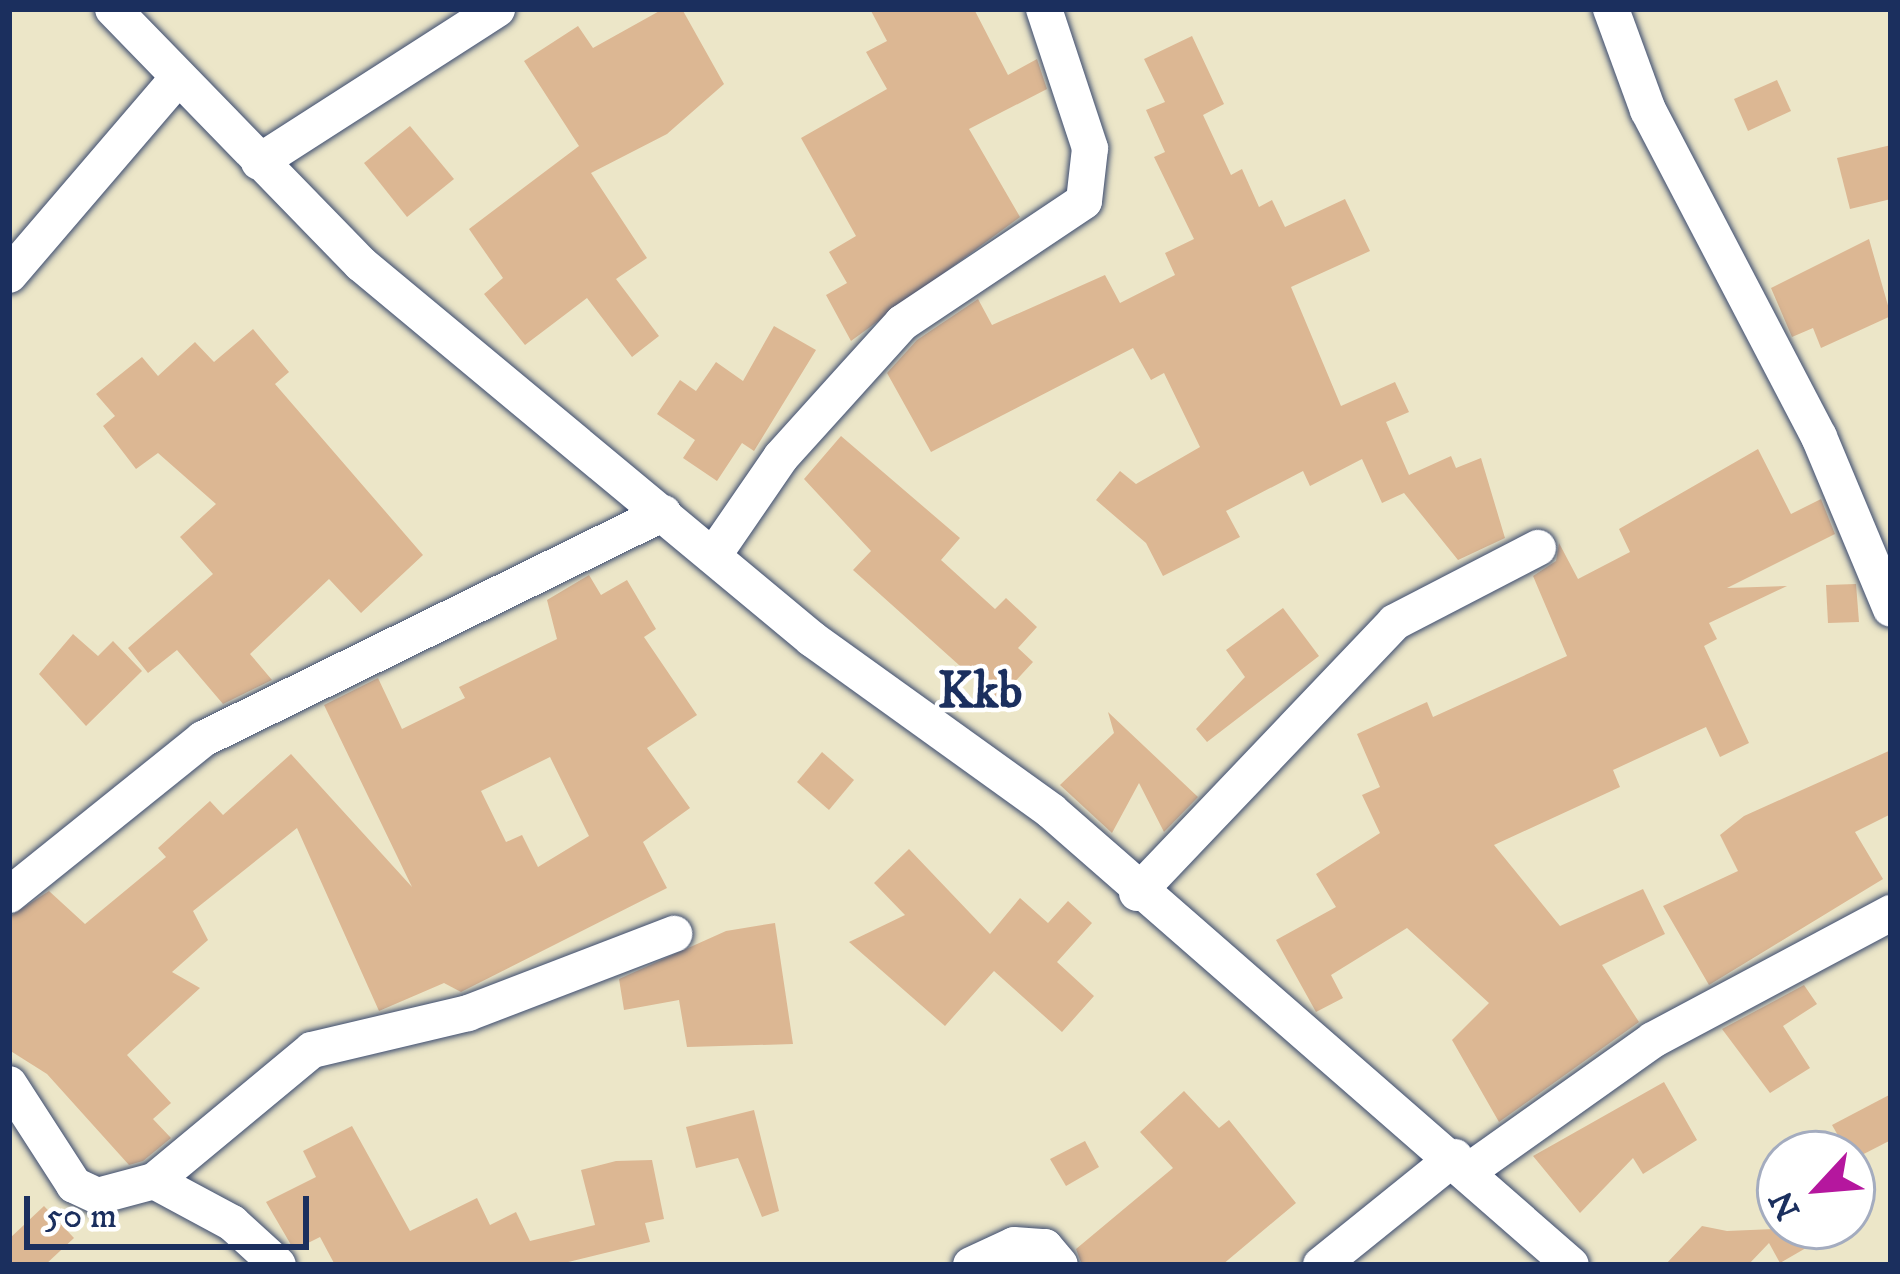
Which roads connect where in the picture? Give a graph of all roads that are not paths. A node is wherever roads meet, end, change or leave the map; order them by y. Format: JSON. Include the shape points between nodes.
{"nodes":[{"id":1,"x":113,"y":9,"type":"edge"},
{"id":2,"x":497,"y":9,"type":"edge"},
{"id":3,"x":1044,"y":9,"type":"edge"},
{"id":4,"x":1611,"y":9,"type":"edge"},
{"id":5,"x":176,"y":80,"type":"junction"},
{"id":6,"x":259,"y":162,"type":"junction"},
{"id":7,"x":9,"y":275,"type":"edge"},
{"id":8,"x":664,"y":513,"type":"junction"},
{"id":9,"x":1538,"y":548,"type":"dead end"},
{"id":10,"x":713,"y":556,"type":"junction"},
{"id":11,"x":1891,"y":609,"type":"edge"},
{"id":12,"x":1137,"y":892,"type":"junction"},
{"id":13,"x":9,"y":895,"type":"edge"},
{"id":14,"x":1891,"y":913,"type":"edge"},
{"id":15,"x":674,"y":934,"type":"dead end"},
{"id":16,"x":9,"y":1084,"type":"edge"},
{"id":17,"x":1463,"y":1163,"type":"junction"},
{"id":18,"x":154,"y":1181,"type":"junction"},
{"id":19,"x":278,"y":1265,"type":"edge"},
{"id":20,"x":971,"y":1265,"type":"edge"},
{"id":21,"x":1060,"y":1265,"type":"edge"},
{"id":22,"x":1321,"y":1265,"type":"edge"},
{"id":23,"x":1570,"y":1265,"type":"edge"}],
"edges":[{"from":1,"to":5,"type":"street"},
{"from":2,"to":6,"type":"street"},
{"from":3,"to":10,"type":"street","via":[[1090,148],[1084,201],[902,323],[781,457]]},
{"from":4,"to":11,"type":"street","via":[[1648,110],[1819,437]]},
{"from":5,"to":6,"type":"street"},
{"from":5,"to":7,"type":"street"},
{"from":6,"to":8,"type":"street","via":[[361,264]]},
{"from":8,"to":10,"type":"street"},
{"from":8,"to":13,"type":"street","via":[[203,739]]},
{"from":9,"to":12,"type":"street","via":[[1395,622]]},
{"from":10,"to":12,"type":"street","via":[[1051,812]]},
{"from":12,"to":17,"type":"street"},
{"from":14,"to":17,"type":"street","via":[[1653,1040]]},
{"from":15,"to":18,"type":"street","via":[[468,1013],[312,1050]]},
{"from":16,"to":18,"type":"street","via":[[74,1185],[98,1196]]},
{"from":17,"to":22,"type":"street"},
{"from":17,"to":23,"type":"street"},
{"from":18,"to":19,"type":"street","via":[[232,1223]]},
{"from":20,"to":21,"type":"street","via":[[1014,1245],[1045,1247]]}]}
